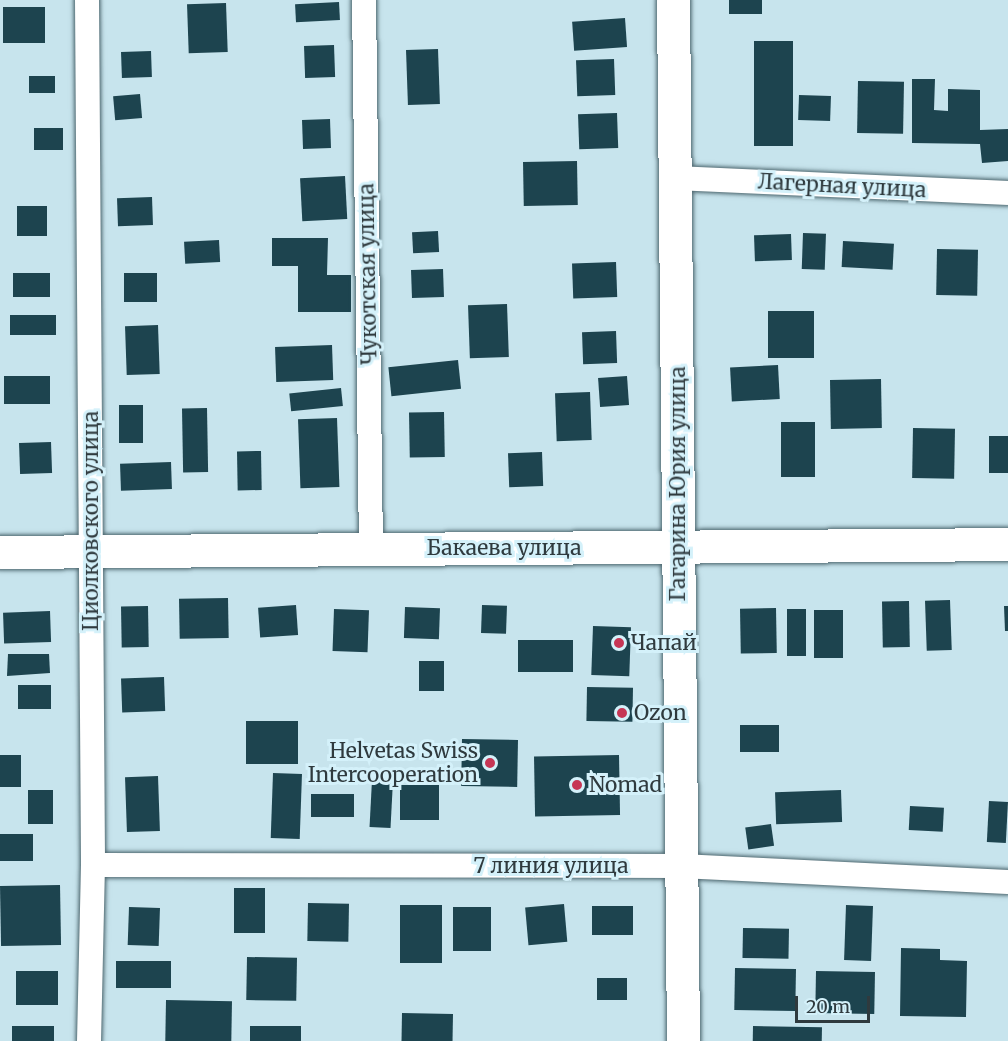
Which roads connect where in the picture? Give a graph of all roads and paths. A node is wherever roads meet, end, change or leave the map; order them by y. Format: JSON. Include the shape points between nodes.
{"nodes":[{"id":1,"x":87,"y":0,"type":"edge"},
{"id":2,"x":364,"y":0,"type":"edge"},
{"id":3,"x":673,"y":0,"type":"edge"},
{"id":4,"x":676,"y":178,"type":"junction"},
{"id":5,"x":1008,"y":193,"type":"edge"},
{"id":6,"x":1008,"y":544,"type":"edge"},
{"id":7,"x":371,"y":548,"type":"junction"},
{"id":8,"x":678,"y":549,"type":"junction"},
{"id":9,"x":0,"y":552,"type":"edge"},
{"id":10,"x":92,"y":552,"type":"junction"},
{"id":11,"x":93,"y":865,"type":"junction"},
{"id":12,"x":681,"y":866,"type":"junction"},
{"id":13,"x":1008,"y":882,"type":"edge"},
{"id":14,"x":89,"y":1041,"type":"edge"},
{"id":15,"x":683,"y":1041,"type":"edge"}],
"edges":[{"from":1,"to":10,"type":"street","name":"Циолковского улица"},
{"from":2,"to":7,"type":"street","name":"Чукотская улица"},
{"from":3,"to":4,"type":"main road","name":"Гагарина Юрия улица"},
{"from":4,"to":5,"type":"street","name":"Лагерная улица"},
{"from":4,"to":8,"type":"main road","name":"Гагарина Юрия улица"},
{"from":6,"to":8,"type":"main road","name":"Бакаева улица"},
{"from":7,"to":8,"type":"main road","name":"Бакаева улица"},
{"from":7,"to":10,"type":"main road","name":"Бакаева улица"},
{"from":8,"to":12,"type":"main road","name":"Гагарина Юрия улица"},
{"from":9,"to":10,"type":"main road","name":"Бакаева улица"},
{"from":10,"to":11,"type":"street","name":"Циолковского улица"},
{"from":11,"to":12,"type":"street","name":"7 линия улица"},
{"from":11,"to":14,"type":"street","name":"Циолковского улица"},
{"from":12,"to":13,"type":"street","name":"7 линия улица"},
{"from":12,"to":15,"type":"main road","name":"Гагарина Юрия улица"}]}
